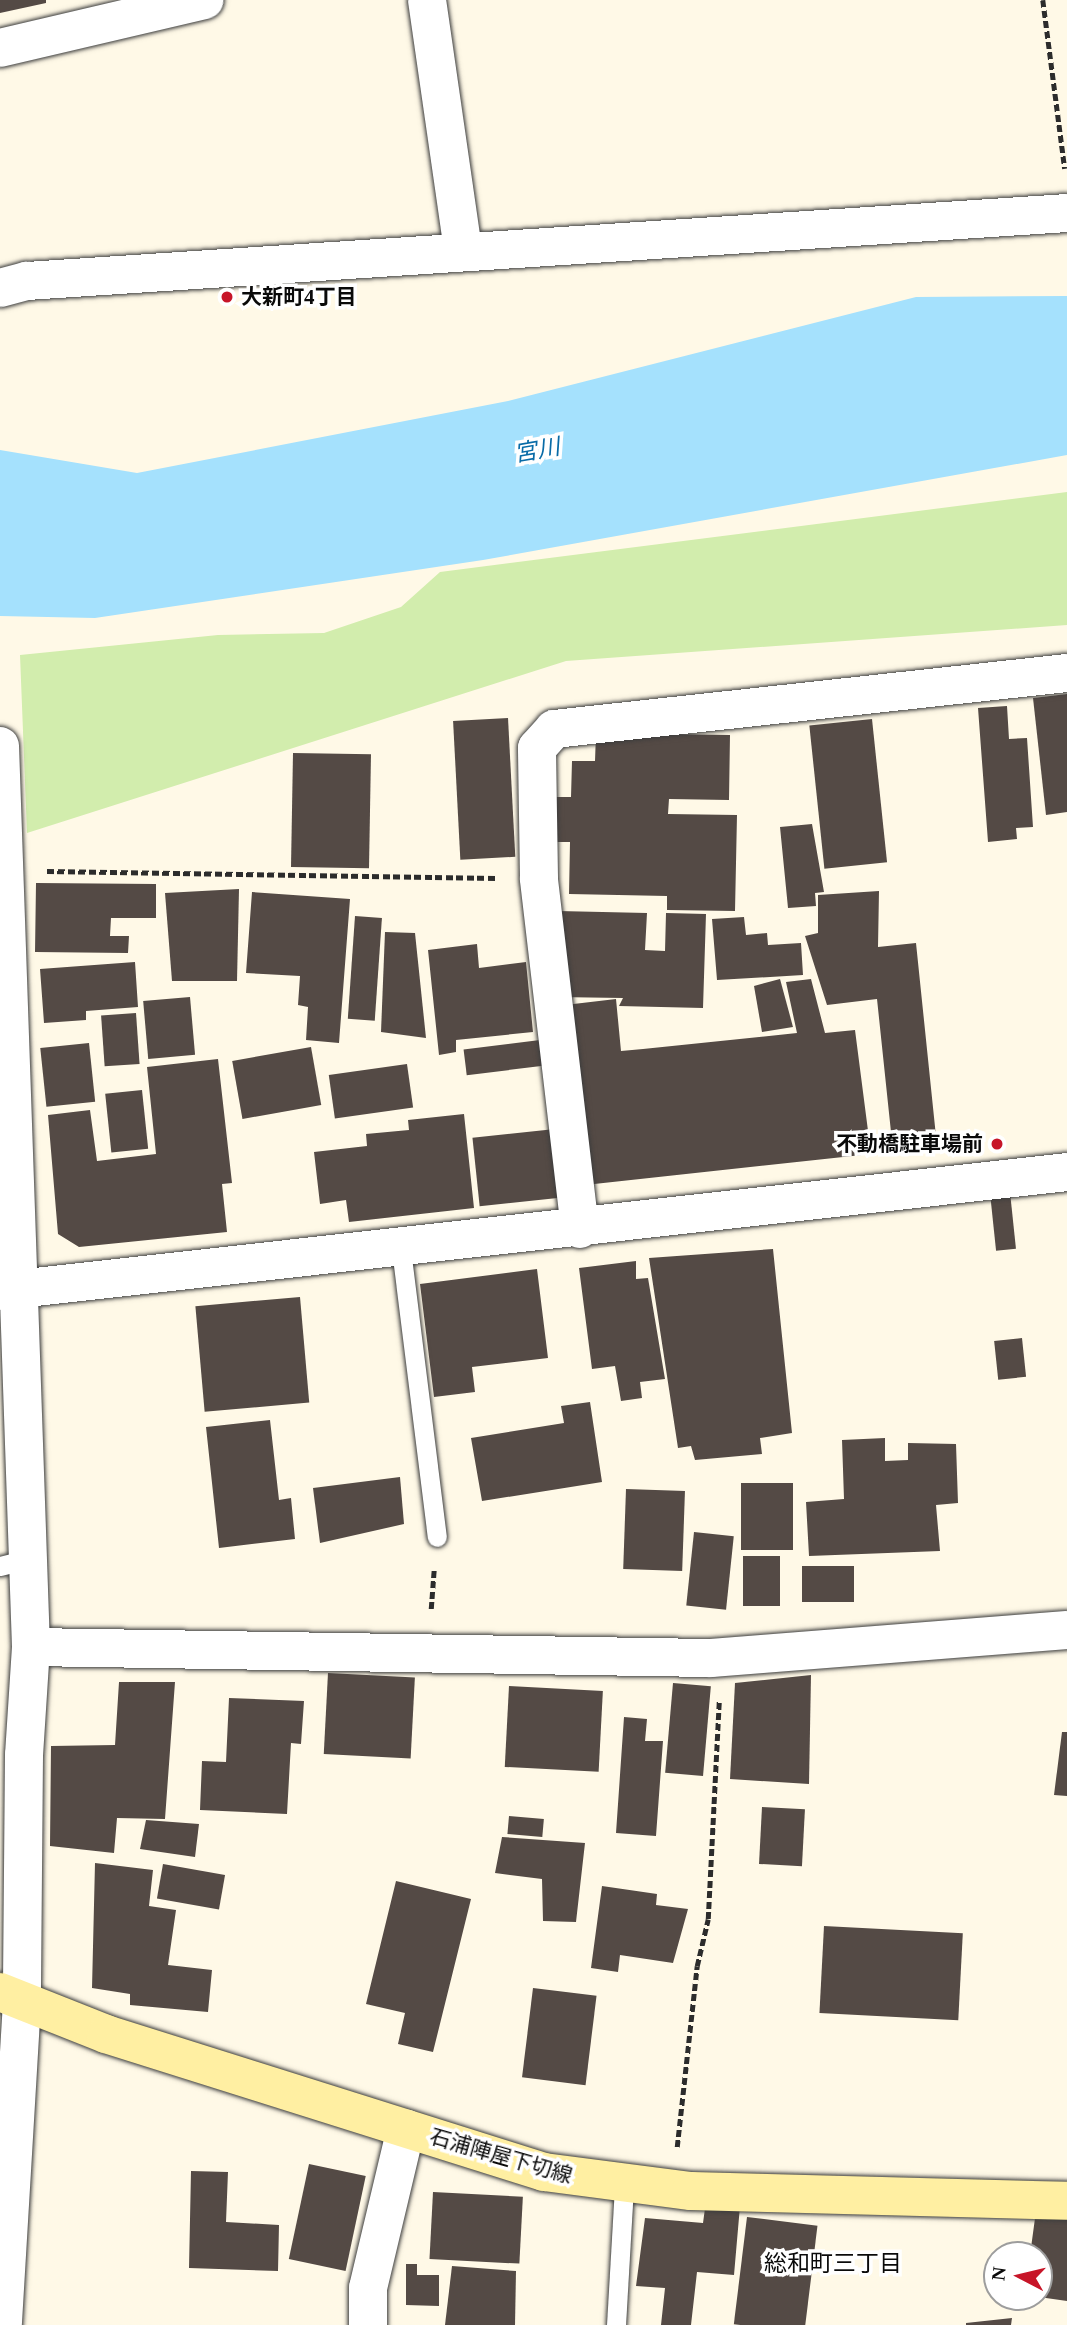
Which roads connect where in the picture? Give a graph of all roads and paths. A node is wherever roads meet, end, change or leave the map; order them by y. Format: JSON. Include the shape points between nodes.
{"nodes":[{"id":1,"x":204,"y":0,"type":"edge"},
{"id":2,"x":426,"y":0,"type":"edge"},
{"id":3,"x":1043,"y":0,"type":"edge"},
{"id":4,"x":0,"y":48,"type":"edge"},
{"id":5,"x":1067,"y":184,"type":"edge"},
{"id":6,"x":1067,"y":213,"type":"edge"},
{"id":7,"x":463,"y":251,"type":"junction"},
{"id":8,"x":0,"y":288,"type":"edge"},
{"id":9,"x":1067,"y":673,"type":"edge"},
{"id":10,"x":0,"y":746,"type":"edge"},
{"id":11,"x":4,"y":876,"type":"edge"},
{"id":12,"x":539,"y":878,"type":"junction"},
{"id":13,"x":1067,"y":1172,"type":"edge"},
{"id":14,"x":580,"y":1229,"type":"junction"},
{"id":15,"x":401,"y":1249,"type":"junction"},
{"id":16,"x":10,"y":1291,"type":"edge"},
{"id":17,"x":437,"y":1537,"type":"joint"},
{"id":18,"x":14,"y":1563,"type":"edge"},
{"id":19,"x":1067,"y":1630,"type":"edge"},
{"id":20,"x":31,"y":1647,"type":"junction"},
{"id":21,"x":427,"y":1656,"type":"junction"},
{"id":22,"x":722,"y":1657,"type":"junction"},
{"id":23,"x":11,"y":1997,"type":"edge"},
{"id":24,"x":406,"y":2128,"type":"junction"},
{"id":25,"x":624,"y":2185,"type":"junction"},
{"id":26,"x":673,"y":2190,"type":"junction"},
{"id":27,"x":1067,"y":2201,"type":"edge"},
{"id":28,"x":3,"y":2325,"type":"edge"},
{"id":29,"x":368,"y":2325,"type":"edge"},
{"id":30,"x":617,"y":2325,"type":"edge"}],
"edges":[{"from":1,"to":4,"type":"street"},
{"from":2,"to":7,"type":"street"},
{"from":3,"to":5,"type":"path"},
{"from":6,"to":7,"type":"street"},
{"from":7,"to":8,"type":"street","via":[[27,281]]},
{"from":9,"to":12,"type":"street","via":[[554,730],[537,748]]},
{"from":10,"to":11,"type":"street"},
{"from":11,"to":12,"type":"path"},
{"from":11,"to":16,"type":"street"},
{"from":12,"to":14,"type":"street"},
{"from":13,"to":14,"type":"street"},
{"from":14,"to":15,"type":"street"},
{"from":15,"to":16,"type":"street"},
{"from":15,"to":17,"type":"lane"},
{"from":16,"to":18,"type":"street"},
{"from":17,"to":21,"type":"path"},
{"from":18,"to":20,"type":"street"},
{"from":19,"to":22,"type":"street"},
{"from":20,"to":21,"type":"street"},
{"from":20,"to":23,"type":"street"},
{"from":21,"to":22,"type":"street"},
{"from":22,"to":26,"type":"path","via":[[708,1919],[697,1966]]},
{"from":23,"to":24,"type":"main road","name":"石浦陣屋下切線","via":[[106,2034]]},
{"from":23,"to":28,"type":"street"},
{"from":24,"to":25,"type":"main road","name":"石浦陣屋下切線","via":[[544,2172]]},
{"from":24,"to":29,"type":"street","via":[[368,2288]]},
{"from":25,"to":26,"type":"main road","name":"石浦陣屋下切線"},
{"from":25,"to":30,"type":"lane"},
{"from":26,"to":27,"type":"main road","name":"石浦陣屋下切線"}]}
